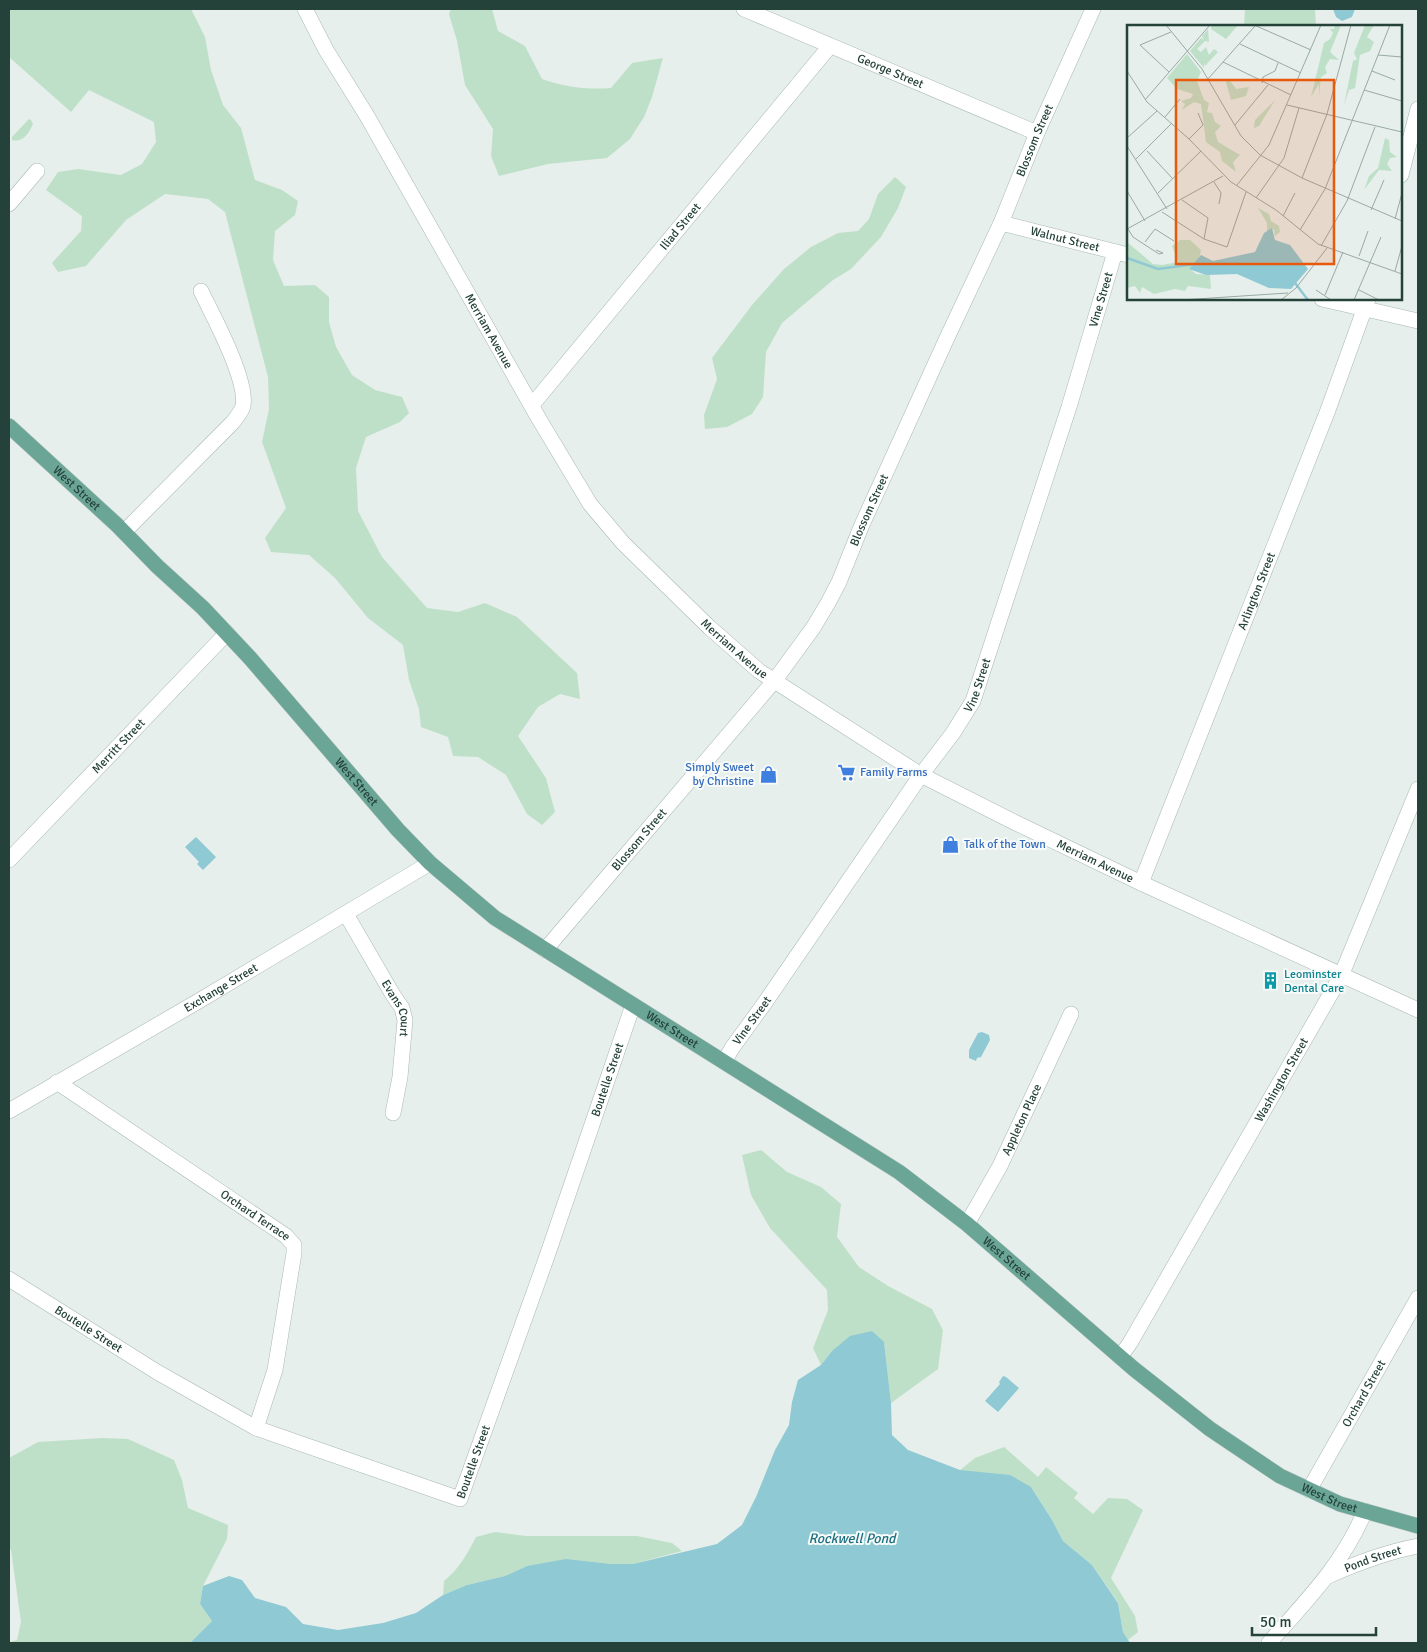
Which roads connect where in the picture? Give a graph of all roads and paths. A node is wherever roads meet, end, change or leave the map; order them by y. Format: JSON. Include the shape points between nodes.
{"nodes":[{"id":1,"x":305,"y":9,"type":"edge"},
{"id":2,"x":744,"y":9,"type":"edge"},
{"id":3,"x":1093,"y":9,"type":"edge"},
{"id":4,"x":776,"y":16,"type":"edge"},
{"id":5,"x":830,"y":46,"type":"junction"},
{"id":6,"x":1418,"y":109,"type":"edge"},
{"id":7,"x":1037,"y":133,"type":"junction"},
{"id":8,"x":37,"y":171,"type":"dead end"},
{"id":9,"x":1402,"y":171,"type":"edge"},
{"id":10,"x":9,"y":204,"type":"edge"},
{"id":11,"x":1001,"y":223,"type":"junction"},
{"id":12,"x":1122,"y":254,"type":"edge"},
{"id":13,"x":201,"y":291,"type":"dead end"},
{"id":14,"x":1331,"y":300,"type":"edge"},
{"id":15,"x":1367,"y":304,"type":"edge"},
{"id":16,"x":1418,"y":321,"type":"edge"},
{"id":17,"x":532,"y":406,"type":"junction"},
{"id":18,"x":9,"y":426,"type":"edge"},
{"id":19,"x":124,"y":532,"type":"junction"},
{"id":20,"x":227,"y":633,"type":"junction"},
{"id":21,"x":775,"y":680,"type":"junction"},
{"id":22,"x":921,"y":775,"type":"junction"},
{"id":23,"x":1418,"y":789,"type":"edge"},
{"id":24,"x":9,"y":860,"type":"edge"},
{"id":25,"x":430,"y":862,"type":"junction"},
{"id":26,"x":1141,"y":883,"type":"junction"},
{"id":27,"x":346,"y":914,"type":"junction"},
{"id":28,"x":545,"y":950,"type":"junction"},
{"id":29,"x":1341,"y":976,"type":"junction"},
{"id":30,"x":633,"y":1005,"type":"junction"},
{"id":31,"x":1418,"y":1010,"type":"edge"},
{"id":32,"x":1071,"y":1014,"type":"dead end"},
{"id":33,"x":724,"y":1062,"type":"junction"},
{"id":34,"x":57,"y":1082,"type":"junction"},
{"id":35,"x":9,"y":1110,"type":"edge"},
{"id":36,"x":393,"y":1113,"type":"dead end"},
{"id":37,"x":967,"y":1224,"type":"junction"},
{"id":38,"x":9,"y":1279,"type":"edge"},
{"id":39,"x":1418,"y":1298,"type":"edge"},
{"id":40,"x":1120,"y":1357,"type":"junction"},
{"id":41,"x":256,"y":1428,"type":"junction"},
{"id":42,"x":1309,"y":1490,"type":"junction"},
{"id":43,"x":1365,"y":1512,"type":"junction"},
{"id":44,"x":1418,"y":1526,"type":"edge"},
{"id":45,"x":1418,"y":1546,"type":"edge"},
{"id":46,"x":1327,"y":1576,"type":"junction"},
{"id":47,"x":1269,"y":1643,"type":"edge"}],
"edges":[{"from":1,"to":17,"type":"street","name":"Merriam Avenue"},
{"from":2,"to":4,"type":"street","name":"George Street"},
{"from":3,"to":7,"type":"street","name":"Blossom Street"},
{"from":4,"to":5,"type":"street","name":"George Street"},
{"from":5,"to":7,"type":"street","name":"George Street"},
{"from":5,"to":17,"type":"street","name":"Iliad Street"},
{"from":6,"to":9,"type":"street"},
{"from":7,"to":11,"type":"street","name":"Blossom Street"},
{"from":8,"to":10,"type":"street"},
{"from":11,"to":12,"type":"street","name":"Walnut Street"},
{"from":11,"to":21,"type":"street","name":"Blossom Street","via":[[880,485],[839,582],[813,628]]},
{"from":12,"to":22,"type":"street","name":"Vine Street","via":[[973,701]]},
{"from":13,"to":19,"type":"street","via":[[237,370],[243,407],[233,422]]},
{"from":14,"to":15,"type":"street"},
{"from":15,"to":16,"type":"street"},
{"from":15,"to":26,"type":"street","name":"Arlington Street"},
{"from":17,"to":21,"type":"street","name":"Merriam Avenue","via":[[590,504],[614,534],[709,627],[759,671]]},
{"from":18,"to":19,"type":"main road","name":"West Street"},
{"from":19,"to":20,"type":"main road","name":"West Street"},
{"from":20,"to":24,"type":"street","name":"Merritt Street"},
{"from":20,"to":25,"type":"main road","name":"West Street","via":[[398,830]]},
{"from":21,"to":22,"type":"street","name":"Merriam Avenue"},
{"from":21,"to":28,"type":"street","name":"Blossom Street"},
{"from":22,"to":26,"type":"street","name":"Merriam Avenue"},
{"from":22,"to":33,"type":"street","name":"Vine Street"},
{"from":23,"to":29,"type":"street","name":"Washington Street"},
{"from":25,"to":27,"type":"street","name":"Exchange Street"},
{"from":25,"to":28,"type":"main road","name":"West Street","via":[[495,918]]},
{"from":26,"to":29,"type":"street","name":"Merriam Avenue"},
{"from":27,"to":34,"type":"street","name":"Exchange Street"},
{"from":27,"to":36,"type":"street","name":"Evans Court","via":[[402,1008],[405,1020]]},
{"from":28,"to":30,"type":"main road","name":"West Street"},
{"from":29,"to":31,"type":"street","name":"Merriam Avenue"},
{"from":29,"to":40,"type":"street","name":"Washington Street"},
{"from":30,"to":33,"type":"main road","name":"West Street"},
{"from":30,"to":41,"type":"street","name":"Boutelle Street","via":[[460,1499]]},
{"from":32,"to":37,"type":"street","name":"Appleton Place","via":[[1000,1166]]},
{"from":33,"to":37,"type":"main road","name":"West Street","via":[[875,1155]]},
{"from":34,"to":35,"type":"street","name":"Exchange Street"},
{"from":34,"to":41,"type":"street","name":"Orchard Terrace","via":[[286,1236],[294,1245],[275,1370]]},
{"from":37,"to":40,"type":"main road","name":"West Street"},
{"from":38,"to":41,"type":"street","name":"Boutelle Street","via":[[157,1372]]},
{"from":39,"to":42,"type":"street","name":"Orchard Street"},
{"from":40,"to":42,"type":"main road","name":"West Street","via":[[1210,1430],[1280,1476]]},
{"from":42,"to":43,"type":"main road","name":"West Street"},
{"from":43,"to":44,"type":"main road","name":"West Street"},
{"from":43,"to":46,"type":"street","name":"Pond Street","via":[[1351,1542]]},
{"from":45,"to":46,"type":"street","name":"Pond Street","via":[[1365,1560]]},
{"from":46,"to":47,"type":"street","name":"Pond Street"}]}
